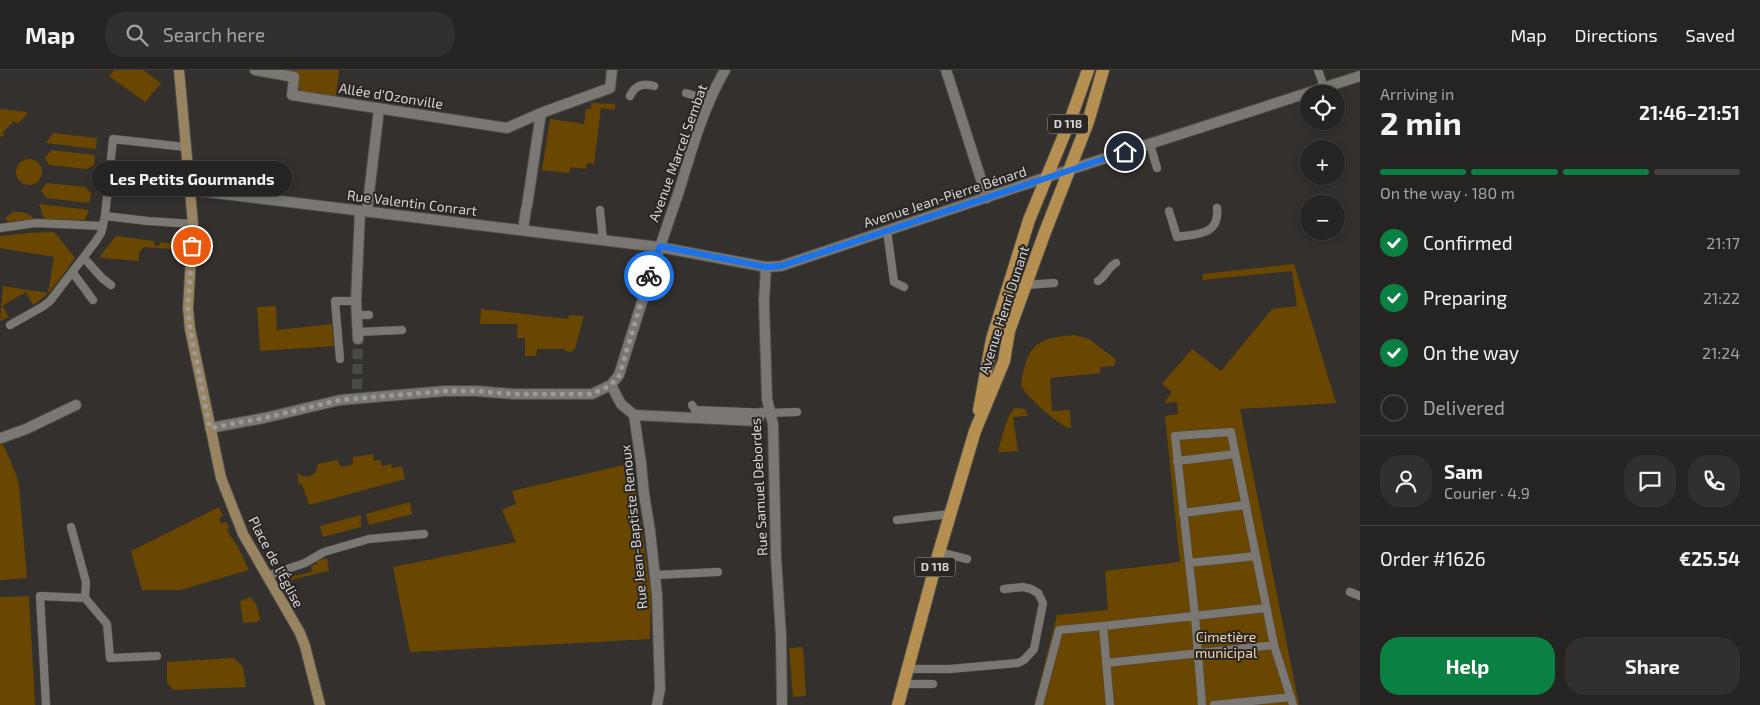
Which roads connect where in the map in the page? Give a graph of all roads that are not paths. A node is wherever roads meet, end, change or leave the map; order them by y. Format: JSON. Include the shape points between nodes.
{"nodes":[{"id":1,"x":179,"y":70,"type":"edge"},
{"id":2,"x":254,"y":70,"type":"edge"},
{"id":3,"x":612,"y":70,"type":"edge"},
{"id":4,"x":725,"y":70,"type":"edge"},
{"id":5,"x":946,"y":70,"type":"edge"},
{"id":6,"x":1088,"y":70,"type":"edge"},
{"id":7,"x":1103,"y":70,"type":"edge"},
{"id":8,"x":1318,"y":70,"type":"edge"},
{"id":9,"x":1360,"y":76,"type":"edge"},
{"id":10,"x":1323,"y":85,"type":"edge"},
{"id":11,"x":1331,"y":85,"type":"edge"},
{"id":12,"x":654,"y":86,"type":"dead end"},
{"id":13,"x":686,"y":93,"type":"dead end"},
{"id":14,"x":711,"y":94,"type":"junction"},
{"id":15,"x":1300,"y":95,"type":"edge"},
{"id":16,"x":630,"y":96,"type":"dead end"},
{"id":17,"x":379,"y":109,"type":"junction"},
{"id":18,"x":541,"y":113,"type":"junction"},
{"id":19,"x":1150,"y":144,"type":"junction"},
{"id":20,"x":185,"y":147,"type":"junction"},
{"id":21,"x":1157,"y":168,"type":"dead end"},
{"id":22,"x":1070,"y":170,"type":"junction"},
{"id":23,"x":1046,"y":177,"type":"junction"},
{"id":24,"x":190,"y":190,"type":"junction"},
{"id":25,"x":987,"y":198,"type":"junction"},
{"id":26,"x":1217,"y":208,"type":"dead end"},
{"id":27,"x":600,"y":210,"type":"dead end"},
{"id":28,"x":363,"y":211,"type":"junction"},
{"id":29,"x":1169,"y":211,"type":"dead end"},
{"id":30,"x":105,"y":216,"type":"junction"},
{"id":31,"x":193,"y":224,"type":"junction"},
{"id":32,"x":103,"y":226,"type":"junction"},
{"id":33,"x":0,"y":228,"type":"edge"},
{"id":34,"x":523,"y":230,"type":"junction"},
{"id":35,"x":887,"y":230,"type":"junction"},
{"id":36,"x":603,"y":240,"type":"junction"},
{"id":37,"x":660,"y":246,"type":"junction"},
{"id":38,"x":84,"y":258,"type":"junction"},
{"id":39,"x":1116,"y":263,"type":"dead end"},
{"id":40,"x":766,"y":267,"type":"junction"},
{"id":41,"x":72,"y":274,"type":"junction"},
{"id":42,"x":1098,"y":281,"type":"dead end"},
{"id":43,"x":1054,"y":283,"type":"dead end"},
{"id":44,"x":111,"y":285,"type":"dead end"},
{"id":45,"x":1025,"y":285,"type":"junction"},
{"id":46,"x":904,"y":287,"type":"dead end"},
{"id":47,"x":93,"y":300,"type":"dead end"},
{"id":48,"x":356,"y":301,"type":"junction"},
{"id":49,"x":356,"y":315,"type":"junction"},
{"id":50,"x":369,"y":315,"type":"dead end"},
{"id":51,"x":10,"y":325,"type":"dead end"},
{"id":52,"x":402,"y":330,"type":"dead end"},
{"id":53,"x":358,"y":336,"type":"joint"},
{"id":54,"x":340,"y":359,"type":"dead end"},
{"id":55,"x":611,"y":385,"type":"junction"},
{"id":56,"x":76,"y":405,"type":"dead end"},
{"id":57,"x":692,"y":405,"type":"dead end"},
{"id":58,"x":797,"y":412,"type":"dead end"},
{"id":59,"x":766,"y":413,"type":"junction"},
{"id":60,"x":634,"y":416,"type":"junction"},
{"id":61,"x":210,"y":428,"type":"junction"},
{"id":62,"x":975,"y":430,"type":"junction"},
{"id":63,"x":1,"y":438,"type":"dead end"},
{"id":64,"x":1235,"y":454,"type":"junction"},
{"id":65,"x":1177,"y":461,"type":"junction"},
{"id":66,"x":1245,"y":505,"type":"junction"},
{"id":67,"x":1183,"y":513,"type":"junction"},
{"id":68,"x":950,"y":514,"type":"junction"},
{"id":69,"x":897,"y":520,"type":"dead end"},
{"id":70,"x":71,"y":528,"type":"dead end"},
{"id":71,"x":424,"y":534,"type":"dead end"},
{"id":72,"x":939,"y":552,"type":"junction"},
{"id":73,"x":1256,"y":556,"type":"junction"},
{"id":74,"x":967,"y":559,"type":"dead end"},
{"id":75,"x":1189,"y":563,"type":"junction"},
{"id":76,"x":718,"y":572,"type":"dead end"},
{"id":77,"x":655,"y":575,"type":"junction"},
{"id":78,"x":267,"y":576,"type":"junction"},
{"id":79,"x":1004,"y":589,"type":"dead end"},
{"id":80,"x":1350,"y":592,"type":"dead end"},
{"id":81,"x":1360,"y":596,"type":"edge"},
{"id":82,"x":85,"y":598,"type":"junction"},
{"id":83,"x":1266,"y":608,"type":"junction"},
{"id":84,"x":1195,"y":616,"type":"junction"},
{"id":85,"x":1102,"y":626,"type":"junction"},
{"id":86,"x":1274,"y":645,"type":"junction"},
{"id":87,"x":1198,"y":654,"type":"junction"},
{"id":88,"x":157,"y":656,"type":"dead end"},
{"id":89,"x":1106,"y":663,"type":"junction"},
{"id":90,"x":908,"y":669,"type":"junction"},
{"id":91,"x":904,"y":684,"type":"junction"},
{"id":92,"x":933,"y":684,"type":"dead end"},
{"id":93,"x":1292,"y":701,"type":"edge"},
{"id":94,"x":46,"y":705,"type":"edge"},
{"id":95,"x":320,"y":705,"type":"edge"},
{"id":96,"x":658,"y":705,"type":"edge"},
{"id":97,"x":782,"y":705,"type":"edge"},
{"id":98,"x":898,"y":705,"type":"edge"},
{"id":99,"x":1039,"y":705,"type":"edge"},
{"id":100,"x":1110,"y":705,"type":"edge"},
{"id":101,"x":1202,"y":705,"type":"edge"},
{"id":102,"x":1214,"y":705,"type":"edge"}],
"edges":[{"from":1,"to":20,"type":"main road","name":"Place de l'Église"},
{"from":2,"to":17,"type":"street","name":"Allée d'Ozonville","via":[[294,77],[292,95]]},
{"from":3,"to":18,"type":"street","name":"Allée d'Ozonville","via":[[610,88]]},
{"from":4,"to":14,"type":"street","name":"Avenue Marcel Sembat"},
{"from":5,"to":25,"type":"street"},
{"from":6,"to":23,"type":"main road","number":"D 118"},
{"from":7,"to":22,"type":"main road","number":"D 118"},
{"from":8,"to":10,"type":"lane"},
{"from":9,"to":11,"type":"street","name":"Avenue Jean-Pierre Bénard"},
{"from":12,"to":16,"type":"lane","via":[[639,86]]},
{"from":13,"to":14,"type":"lane","via":[[699,97]]},
{"from":14,"to":37,"type":"street","name":"Avenue Marcel Sembat"},
{"from":15,"to":19,"type":"street","name":"Avenue Jean-Pierre Bénard"},
{"from":17,"to":18,"type":"street","name":"Allée d'Ozonville","via":[[506,128]]},
{"from":17,"to":28,"type":"street"},
{"from":18,"to":34,"type":"street"},
{"from":19,"to":21,"type":"lane"},
{"from":19,"to":22,"type":"street","name":"Avenue Jean-Pierre Bénard"},
{"from":20,"to":24,"type":"main road","name":"Place de l'Église"},
{"from":20,"to":30,"type":"lane","via":[[113,139]]},
{"from":22,"to":23,"type":"street","name":"Avenue Jean-Pierre Bénard"},
{"from":22,"to":45,"type":"main road","name":"Avenue Henri Dunant","number":"D 118"},
{"from":23,"to":25,"type":"street","name":"Avenue Jean-Pierre Bénard"},
{"from":23,"to":62,"type":"main road","name":"Avenue Henri Dunant","number":"D 118","via":[[1029,220],[992,339]]},
{"from":24,"to":28,"type":"street","name":"Rue Valentin Conrart"},
{"from":24,"to":31,"type":"main road","name":"Place de l'Église"},
{"from":25,"to":35,"type":"street","name":"Avenue Jean-Pierre Bénard"},
{"from":26,"to":29,"type":"lane","via":[[1213,228],[1177,237]]},
{"from":27,"to":36,"type":"lane"},
{"from":28,"to":34,"type":"street","name":"Rue Valentin Conrart"},
{"from":28,"to":48,"type":"street"},
{"from":30,"to":31,"type":"lane"},
{"from":30,"to":32,"type":"lane"},
{"from":31,"to":61,"type":"main road","name":"Place de l'Église","via":[[188,308]]},
{"from":32,"to":33,"type":"lane","via":[[36,223]]},
{"from":32,"to":38,"type":"lane"},
{"from":34,"to":36,"type":"street","name":"Rue Valentin Conrart"},
{"from":35,"to":40,"type":"street","name":"Avenue Jean-Pierre Bénard","via":[[781,266]]},
{"from":35,"to":46,"type":"lane","via":[[894,282]]},
{"from":36,"to":37,"type":"street","name":"Rue Valentin Conrart"},
{"from":37,"to":40,"type":"street","name":"Rue Valentin Conrart"},
{"from":37,"to":55,"type":"street","name":"Avenue Marcel Sembat","via":[[619,376]]},
{"from":38,"to":41,"type":"lane"},
{"from":38,"to":44,"type":"lane"},
{"from":39,"to":42,"type":"lane"},
{"from":40,"to":59,"type":"street","name":"Rue Samuel Debordes"},
{"from":41,"to":47,"type":"lane"},
{"from":41,"to":51,"type":"lane","via":[[42,307]]},
{"from":43,"to":45,"type":"lane"},
{"from":45,"to":62,"type":"main road","name":"Avenue Henri Dunant","number":"D 118","via":[[1004,361]]},
{"from":48,"to":49,"type":"street"},
{"from":48,"to":54,"type":"lane","via":[[335,301]]},
{"from":49,"to":50,"type":"lane"},
{"from":49,"to":53,"type":"street"},
{"from":52,"to":53,"type":"lane"},
{"from":55,"to":60,"type":"street","via":[[621,404]]},
{"from":55,"to":61,"type":"street","via":[[592,394],[476,391],[357,394]]},
{"from":56,"to":63,"type":"street"},
{"from":57,"to":59,"type":"lane","via":[[695,410]]},
{"from":58,"to":59,"type":"lane"},
{"from":59,"to":60,"type":"street","via":[[757,422]]},
{"from":59,"to":97,"type":"street","name":"Rue Samuel Debordes","via":[[772,424]]},
{"from":60,"to":77,"type":"street","name":"Rue Jean-Baptiste Renoux"},
{"from":61,"to":78,"type":"main road","name":"Place de l'Église","via":[[221,478],[244,534]]},
{"from":62,"to":68,"type":"main road","name":"Avenue Henri Dunant","number":"D 118"},
{"from":64,"to":65,"type":"lane"},
{"from":64,"to":65,"type":"lane","via":[[1231,432],[1175,436]]},
{"from":64,"to":66,"type":"lane"},
{"from":65,"to":67,"type":"lane"},
{"from":66,"to":67,"type":"lane"},
{"from":66,"to":73,"type":"lane"},
{"from":67,"to":75,"type":"lane"},
{"from":68,"to":69,"type":"lane"},
{"from":68,"to":72,"type":"main road","name":"Avenue Henri Dunant","number":"D 118"},
{"from":70,"to":82,"type":"lane","via":[[86,582]]},
{"from":71,"to":78,"type":"lane","via":[[369,539],[324,552],[305,563]]},
{"from":72,"to":74,"type":"lane"},
{"from":72,"to":90,"type":"main road","name":"Avenue Henri Dunant","number":"D 118"},
{"from":73,"to":75,"type":"lane"},
{"from":73,"to":83,"type":"lane"},
{"from":75,"to":84,"type":"lane"},
{"from":76,"to":77,"type":"lane"},
{"from":77,"to":96,"type":"street","name":"Rue Jean-Baptiste Renoux"},
{"from":78,"to":95,"type":"main road","name":"Place de l'Église","via":[[300,633]]},
{"from":79,"to":90,"type":"lane","via":[[1031,589],[1038,593],[1043,603],[1034,649],[1024,660],[950,669]]},
{"from":80,"to":81,"type":"lane"},
{"from":82,"to":88,"type":"lane","via":[[107,624],[110,658]]},
{"from":82,"to":94,"type":"lane","via":[[40,596]]},
{"from":83,"to":84,"type":"lane"},
{"from":83,"to":86,"type":"lane"},
{"from":84,"to":85,"type":"lane"},
{"from":84,"to":87,"type":"lane"},
{"from":85,"to":89,"type":"lane"},
{"from":85,"to":99,"type":"lane","via":[[1060,630]]},
{"from":86,"to":87,"type":"lane"},
{"from":86,"to":93,"type":"lane"},
{"from":87,"to":89,"type":"lane"},
{"from":87,"to":101,"type":"lane"},
{"from":89,"to":100,"type":"lane"},
{"from":90,"to":91,"type":"main road","name":"Avenue Henri Dunant","number":"D 118"},
{"from":91,"to":92,"type":"lane"},
{"from":91,"to":98,"type":"main road","name":"Avenue Henri Dunant","number":"D 118"},
{"from":93,"to":102,"type":"lane"}]}
